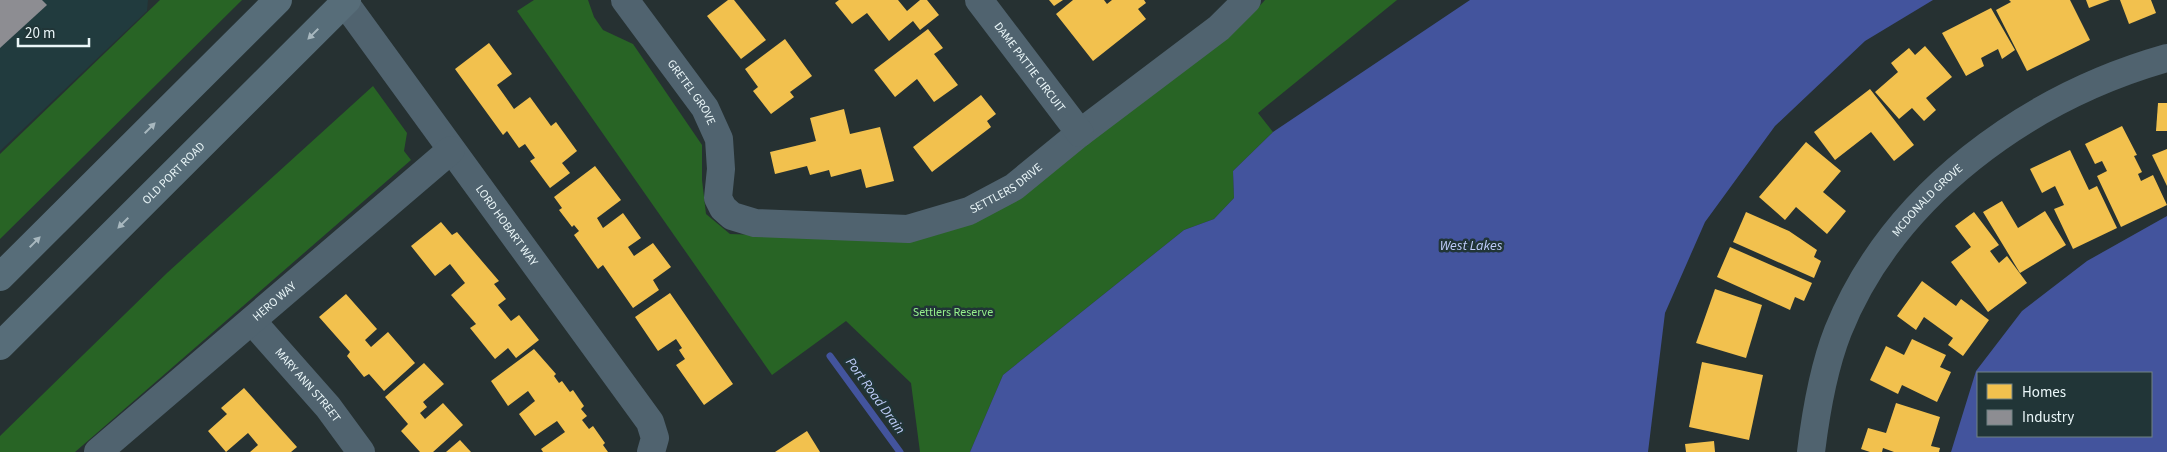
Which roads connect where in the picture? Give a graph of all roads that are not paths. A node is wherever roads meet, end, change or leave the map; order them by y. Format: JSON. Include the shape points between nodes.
{"nodes":[{"id":1,"x":278,"y":0,"type":"edge"},
{"id":2,"x":625,"y":0,"type":"edge"},
{"id":3,"x":978,"y":0,"type":"edge"},
{"id":4,"x":1247,"y":0,"type":"edge"},
{"id":5,"x":346,"y":1,"type":"edge"},
{"id":6,"x":2167,"y":58,"type":"edge"},
{"id":7,"x":1080,"y":132,"type":"junction"},
{"id":8,"x":451,"y":150,"type":"junction"},
{"id":9,"x":718,"y":198,"type":"joint"},
{"id":10,"x":0,"y":277,"type":"edge"},
{"id":11,"x":252,"y":322,"type":"junction"},
{"id":12,"x":0,"y":346,"type":"edge"},
{"id":13,"x":98,"y":452,"type":"edge"},
{"id":14,"x":361,"y":452,"type":"edge"},
{"id":15,"x":651,"y":452,"type":"edge"},
{"id":16,"x":1811,"y":452,"type":"edge"}],
"edges":[{"from":10,"to":1,"type":"main road","one_way":true},
{"from":2,"to":9,"type":"street","name":"GRETEL GROVE","via":[[705,108],[720,139]]},
{"from":3,"to":7,"type":"street","name":"DAME PATTIE CIRCUIT"},
{"from":4,"to":7,"type":"street","name":"SETTLERS DRIVE","via":[[1219,28]]},
{"from":5,"to":8,"type":"street","name":"LORD HOBART WAY"},
{"from":5,"to":12,"type":"main road","name":"OLD PORT ROAD","one_way":true},
{"from":6,"to":16,"type":"street","name":"MCDONALD GROVE","via":[[2134,67],[2065,97],[2000,136],[1950,176],[1907,220],[1868,271],[1838,331],[1818,401]]},
{"from":7,"to":9,"type":"street","name":"SETTLERS DRIVE","via":[[1014,187],[968,211],[908,229],[755,223],[732,216]]},
{"from":8,"to":11,"type":"street","name":"HERO WAY"},
{"from":8,"to":15,"type":"street","name":"LORD HOBART WAY","via":[[650,422],[655,438]]},
{"from":11,"to":13,"type":"street","name":"HERO WAY"},
{"from":11,"to":14,"type":"street","name":"MARY ANN STREET","via":[[328,407]]}]}
